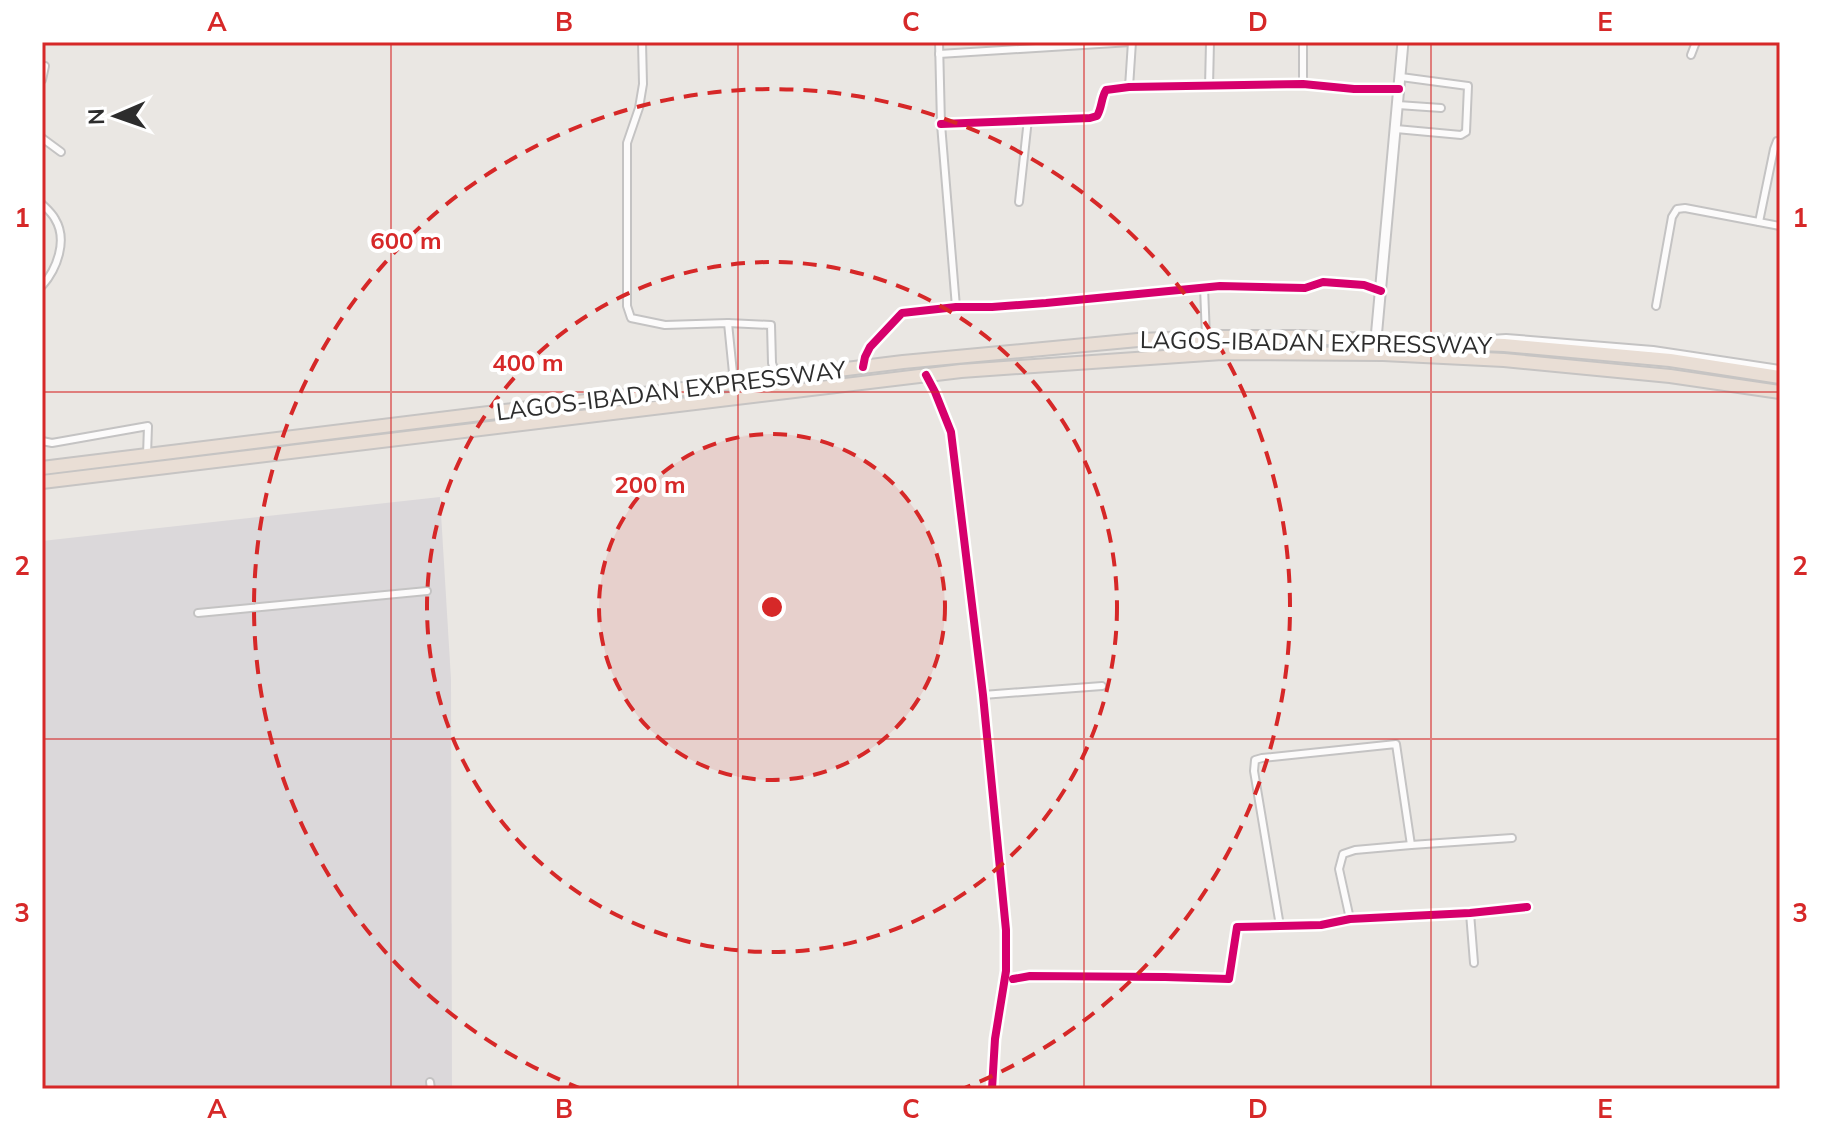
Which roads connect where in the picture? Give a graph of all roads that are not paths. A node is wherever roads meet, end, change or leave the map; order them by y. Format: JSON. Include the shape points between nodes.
{"nodes":[{"id":1,"x":642,"y":42,"type":"edge"},
{"id":2,"x":939,"y":42,"type":"edge"},
{"id":3,"x":1132,"y":42,"type":"edge"},
{"id":4,"x":1210,"y":42,"type":"edge"},
{"id":5,"x":1303,"y":42,"type":"edge"},
{"id":6,"x":1403,"y":42,"type":"edge"},
{"id":7,"x":1696,"y":42,"type":"edge"},
{"id":8,"x":939,"y":54,"type":"junction"},
{"id":9,"x":1691,"y":55,"type":"dead end"},
{"id":10,"x":45,"y":66,"type":"dead end"},
{"id":11,"x":1401,"y":77,"type":"junction"},
{"id":12,"x":42,"y":80,"type":"edge"},
{"id":13,"x":1303,"y":84,"type":"junction"},
{"id":14,"x":1129,"y":87,"type":"junction"},
{"id":15,"x":1209,"y":87,"type":"junction"},
{"id":16,"x":1399,"y":89,"type":"junction"},
{"id":17,"x":1398,"y":105,"type":"junction"},
{"id":18,"x":1441,"y":108,"type":"dead end"},
{"id":19,"x":1028,"y":119,"type":"junction"},
{"id":20,"x":941,"y":124,"type":"junction"},
{"id":21,"x":1396,"y":129,"type":"junction"},
{"id":22,"x":42,"y":138,"type":"edge"},
{"id":23,"x":1780,"y":141,"type":"edge"},
{"id":24,"x":61,"y":152,"type":"dead end"},
{"id":25,"x":1019,"y":202,"type":"dead end"},
{"id":26,"x":42,"y":204,"type":"edge"},
{"id":27,"x":1759,"y":222,"type":"junction"},
{"id":28,"x":1780,"y":226,"type":"edge"},
{"id":29,"x":42,"y":286,"type":"edge"},
{"id":30,"x":1204,"y":287,"type":"junction"},
{"id":31,"x":1381,"y":291,"type":"junction"},
{"id":32,"x":1656,"y":306,"type":"dead end"},
{"id":33,"x":956,"y":307,"type":"junction"},
{"id":34,"x":728,"y":323,"type":"junction"},
{"id":35,"x":1206,"y":337,"type":"junction"},
{"id":36,"x":1376,"y":338,"type":"junction"},
{"id":37,"x":863,"y":367,"type":"junction"},
{"id":38,"x":1780,"y":369,"type":"edge"},
{"id":39,"x":926,"y":375,"type":"junction"},
{"id":40,"x":1780,"y":377,"type":"edge"},
{"id":41,"x":777,"y":378,"type":"junction"},
{"id":42,"x":734,"y":383,"type":"junction"},
{"id":43,"x":1780,"y":392,"type":"edge"},
{"id":44,"x":42,"y":441,"type":"edge"},
{"id":45,"x":147,"y":455,"type":"junction"},
{"id":46,"x":42,"y":468,"type":"edge"},
{"id":47,"x":42,"y":482,"type":"edge"},
{"id":48,"x":427,"y":591,"type":"dead end"},
{"id":49,"x":198,"y":613,"type":"dead end"},
{"id":50,"x":1102,"y":686,"type":"dead end"},
{"id":51,"x":983,"y":695,"type":"junction"},
{"id":52,"x":1512,"y":838,"type":"dead end"},
{"id":53,"x":1411,"y":845,"type":"junction"},
{"id":54,"x":1527,"y":907,"type":"dead end"},
{"id":55,"x":1470,"y":913,"type":"junction"},
{"id":56,"x":1350,"y":919,"type":"junction"},
{"id":57,"x":1280,"y":926,"type":"junction"},
{"id":58,"x":1474,"y":963,"type":"dead end"},
{"id":59,"x":1013,"y":979,"type":"dead end"},
{"id":60,"x":992,"y":1089,"type":"edge"}],
"edges":[{"from":1,"to":34,"type":"street","via":[[643,84],[627,143],[627,306],[631,318],[657,324]]},
{"from":2,"to":8,"type":"street"},
{"from":3,"to":8,"type":"street"},
{"from":3,"to":14,"type":"street"},
{"from":4,"to":15,"type":"street"},
{"from":5,"to":13,"type":"street"},
{"from":6,"to":11,"type":"street"},
{"from":7,"to":9,"type":"street"},
{"from":8,"to":20,"type":"street"},
{"from":10,"to":12,"type":"street"},
{"from":11,"to":16,"type":"street"},
{"from":11,"to":21,"type":"street","via":[[1468,86],[1466,132]]},
{"from":13,"to":15,"type":"street"},
{"from":13,"to":16,"type":"street"},
{"from":14,"to":15,"type":"street"},
{"from":14,"to":19,"type":"street","via":[[1106,90],[1097,116]]},
{"from":16,"to":17,"type":"street"},
{"from":17,"to":18,"type":"street"},
{"from":17,"to":21,"type":"street"},
{"from":19,"to":20,"type":"street"},
{"from":19,"to":25,"type":"street"},
{"from":20,"to":33,"type":"street"},
{"from":21,"to":31,"type":"street"},
{"from":22,"to":24,"type":"street"},
{"from":23,"to":27,"type":"street"},
{"from":26,"to":29,"type":"street","via":[[57,220],[60,237],[59,256]]},
{"from":27,"to":28,"type":"street"},
{"from":27,"to":32,"type":"street","via":[[1677,209]]},
{"from":30,"to":31,"type":"street","via":[[1305,288],[1323,282]]},
{"from":30,"to":33,"type":"street"},
{"from":30,"to":35,"type":"street"},
{"from":31,"to":36,"type":"street"},
{"from":33,"to":37,"type":"street","via":[[902,313],[870,347]]},
{"from":34,"to":41,"type":"street","via":[[771,325]]},
{"from":34,"to":42,"type":"street"},
{"from":35,"to":36,"type":"highway","name":"LAGOS-IBADAN EXPRESSWAY"},
{"from":35,"to":37,"type":"highway","name":"LAGOS-IBADAN EXPRESSWAY"},
{"from":36,"to":38,"type":"street","via":[[1580,343]]},
{"from":36,"to":40,"type":"highway","name":"LAGOS-IBADAN EXPRESSWAY","via":[[1561,349]]},
{"from":37,"to":41,"type":"highway","name":"LAGOS-IBADAN EXPRESSWAY"},
{"from":39,"to":43,"type":"highway","name":"LAGOS-IBADAN EXPRESSWAY","via":[[1222,353],[1383,354],[1504,360]]},
{"from":39,"to":47,"type":"highway","name":"LAGOS-IBADAN EXPRESSWAY"},
{"from":39,"to":51,"type":"street","via":[[951,432]]},
{"from":41,"to":42,"type":"highway","name":"LAGOS-IBADAN EXPRESSWAY"},
{"from":42,"to":45,"type":"highway","name":"LAGOS-IBADAN EXPRESSWAY"},
{"from":44,"to":45,"type":"street","via":[[148,426]]},
{"from":45,"to":46,"type":"highway","name":"LAGOS-IBADAN EXPRESSWAY"},
{"from":48,"to":49,"type":"street"},
{"from":50,"to":51,"type":"street"},
{"from":51,"to":60,"type":"street","via":[[1006,930]]},
{"from":52,"to":53,"type":"street"},
{"from":53,"to":56,"type":"street","via":[[1343,854],[1339,869]]},
{"from":53,"to":57,"type":"street","via":[[1396,744],[1255,760]]},
{"from":54,"to":55,"type":"street"},
{"from":55,"to":56,"type":"street"},
{"from":55,"to":58,"type":"street"},
{"from":56,"to":57,"type":"street"},
{"from":57,"to":59,"type":"street","via":[[1237,927],[1229,979]]}]}
